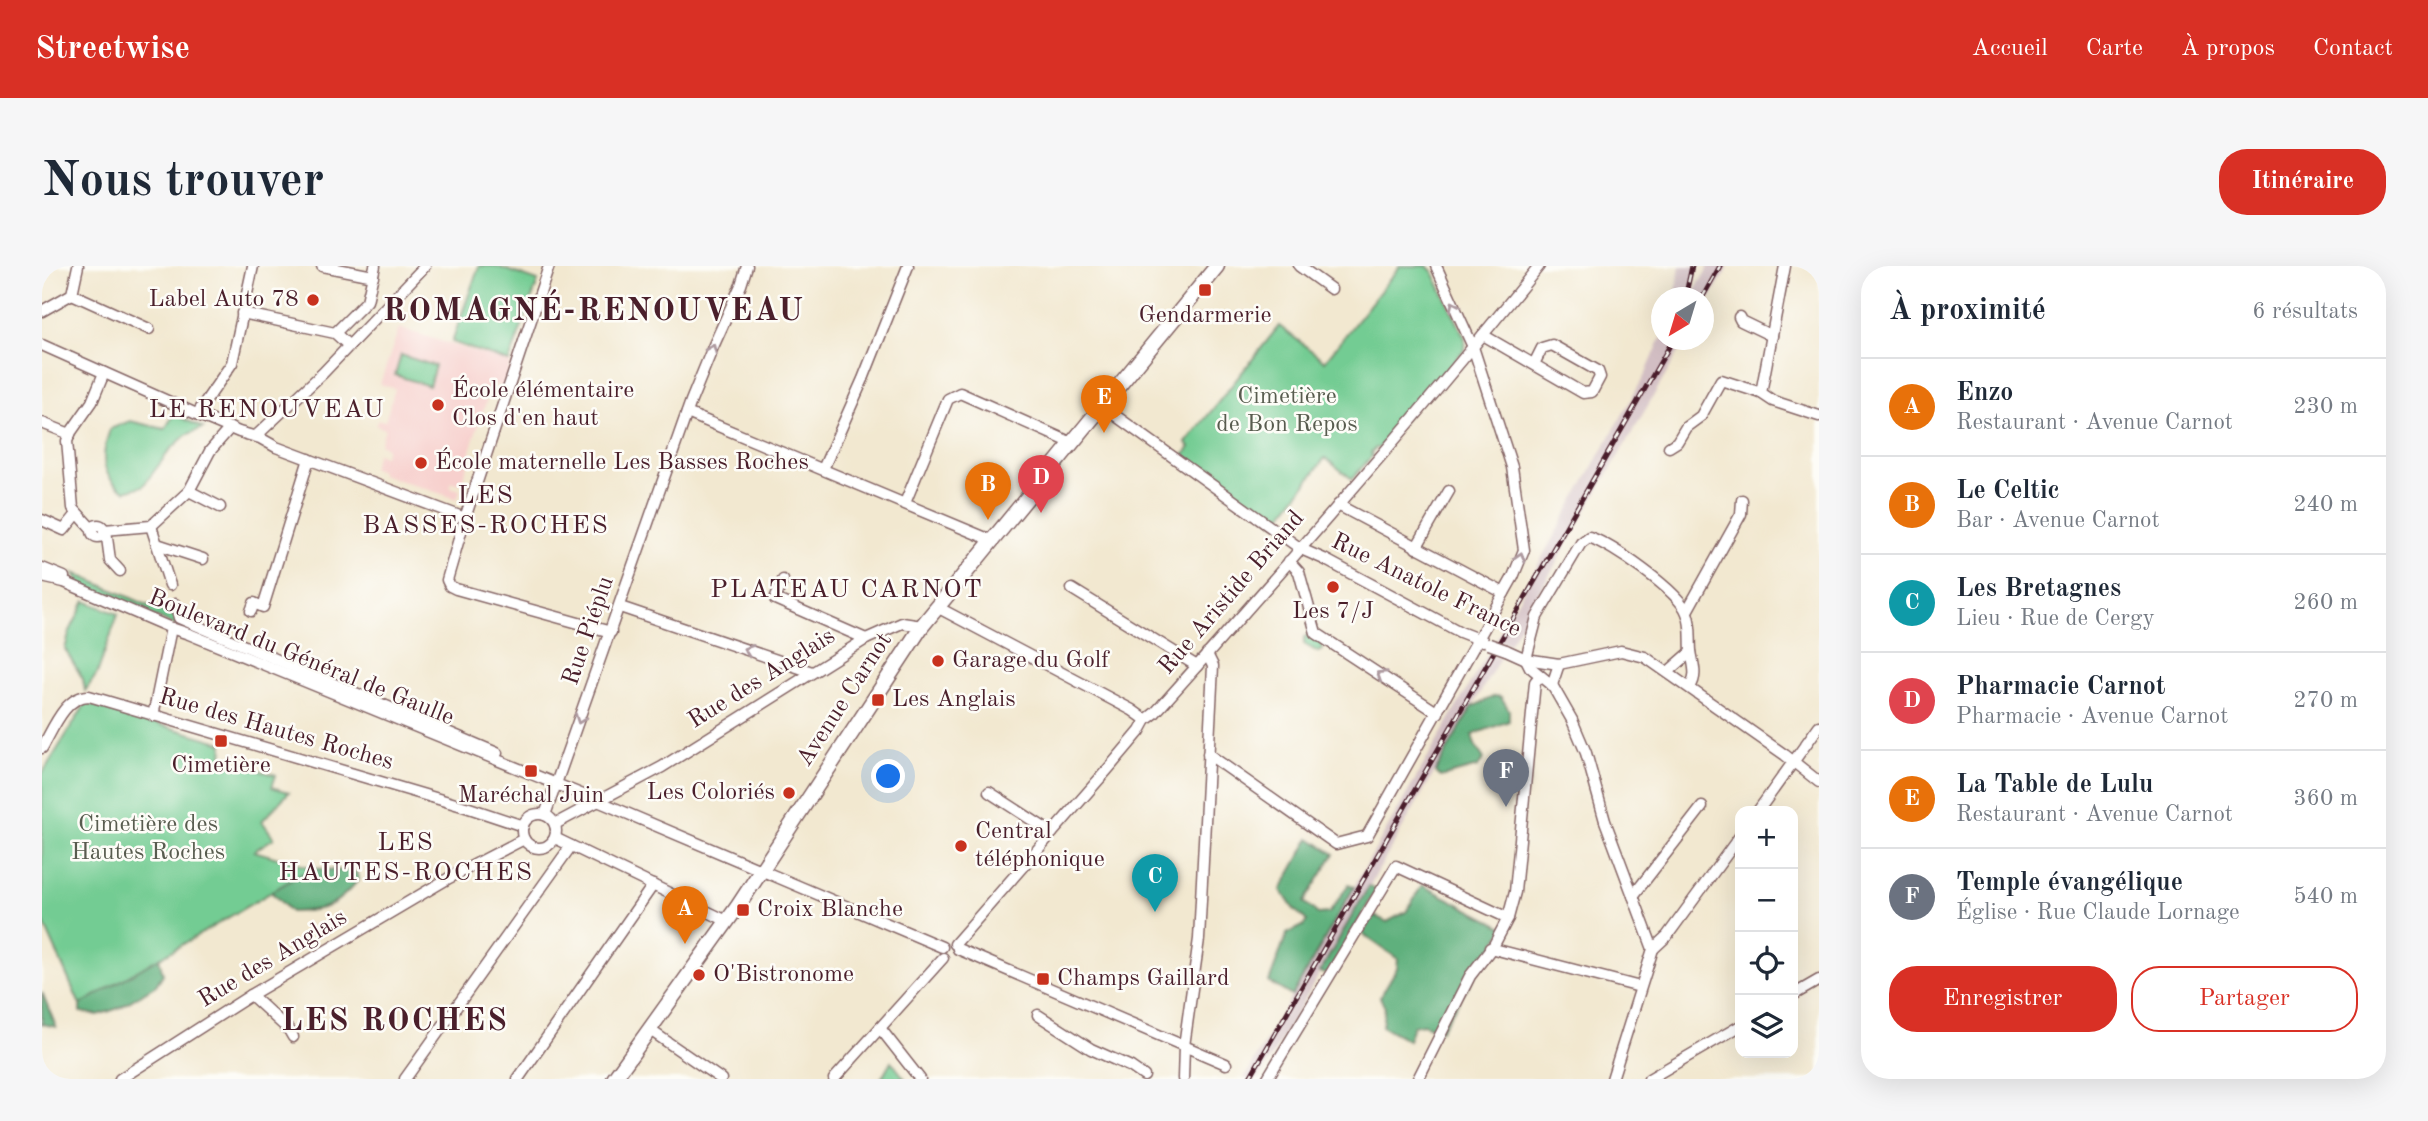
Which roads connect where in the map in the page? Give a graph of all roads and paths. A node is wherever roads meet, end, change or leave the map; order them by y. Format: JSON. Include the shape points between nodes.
{"nodes":[{"id":1,"x":78,"y":266,"type":"edge"},
{"id":2,"x":253,"y":266,"type":"edge"},
{"id":3,"x":425,"y":266,"type":"edge"},
{"id":4,"x":549,"y":266,"type":"edge"},
{"id":5,"x":747,"y":266,"type":"edge"},
{"id":6,"x":908,"y":266,"type":"edge"},
{"id":7,"x":1217,"y":266,"type":"edge"},
{"id":8,"x":1299,"y":266,"type":"edge"},
{"id":9,"x":1436,"y":266,"type":"edge"},
{"id":10,"x":1538,"y":266,"type":"edge"},
{"id":11,"x":1785,"y":266,"type":"edge"},
{"id":12,"x":329,"y":267,"type":"edge"},
{"id":13,"x":374,"y":271,"type":"edge"},
{"id":14,"x":1331,"y":289,"type":"dead end"},
{"id":15,"x":72,"y":293,"type":"junction"},
{"id":16,"x":42,"y":311,"type":"edge"},
{"id":17,"x":242,"y":313,"type":"junction"},
{"id":18,"x":1739,"y":317,"type":"dead end"},
{"id":19,"x":149,"y":329,"type":"dead end"},
{"id":20,"x":335,"y":333,"type":"junction"},
{"id":21,"x":1483,"y":335,"type":"junction"},
{"id":22,"x":1772,"y":336,"type":"junction"},
{"id":23,"x":42,"y":345,"type":"edge"},
{"id":24,"x":348,"y":345,"type":"junction"},
{"id":25,"x":1473,"y":347,"type":"junction"},
{"id":26,"x":1534,"y":364,"type":"junction"},
{"id":27,"x":104,"y":373,"type":"junction"},
{"id":28,"x":1761,"y":393,"type":"junction"},
{"id":29,"x":1102,"y":406,"type":"junction"},
{"id":30,"x":687,"y":413,"type":"junction"},
{"id":31,"x":197,"y":414,"type":"junction"},
{"id":32,"x":1819,"y":416,"type":"edge"},
{"id":33,"x":42,"y":423,"type":"edge"},
{"id":34,"x":230,"y":428,"type":"junction"},
{"id":35,"x":69,"y":434,"type":"junction"},
{"id":36,"x":256,"y":436,"type":"junction"},
{"id":37,"x":1072,"y":443,"type":"junction"},
{"id":38,"x":1669,"y":447,"type":"dead end"},
{"id":39,"x":309,"y":458,"type":"junction"},
{"id":40,"x":823,"y":469,"type":"junction"},
{"id":41,"x":189,"y":491,"type":"junction"},
{"id":42,"x":1450,"y":491,"type":"dead end"},
{"id":43,"x":1742,"y":500,"type":"dead end"},
{"id":44,"x":905,"y":503,"type":"junction"},
{"id":45,"x":1338,"y":505,"type":"junction"},
{"id":46,"x":219,"y":507,"type":"dead end"},
{"id":47,"x":77,"y":514,"type":"junction"},
{"id":48,"x":465,"y":518,"type":"junction"},
{"id":49,"x":42,"y":520,"type":"edge"},
{"id":50,"x":151,"y":526,"type":"junction"},
{"id":51,"x":101,"y":530,"type":"junction"},
{"id":52,"x":991,"y":540,"type":"junction"},
{"id":53,"x":157,"y":544,"type":"junction"},
{"id":54,"x":1416,"y":548,"type":"junction"},
{"id":55,"x":1301,"y":549,"type":"junction"},
{"id":56,"x":203,"y":559,"type":"dead end"},
{"id":57,"x":1289,"y":561,"type":"junction"},
{"id":58,"x":42,"y":568,"type":"edge"},
{"id":59,"x":120,"y":571,"type":"dead end"},
{"id":60,"x":42,"y":577,"type":"edge"},
{"id":61,"x":783,"y":580,"type":"dead end"},
{"id":62,"x":170,"y":585,"type":"dead end"},
{"id":63,"x":1072,"y":589,"type":"dead end"},
{"id":64,"x":1504,"y":593,"type":"junction"},
{"id":65,"x":90,"y":594,"type":"junction"},
{"id":66,"x":175,"y":604,"type":"dead end"},
{"id":67,"x":620,"y":607,"type":"junction"},
{"id":68,"x":937,"y":607,"type":"junction"},
{"id":69,"x":251,"y":611,"type":"dead end"},
{"id":70,"x":1687,"y":611,"type":"junction"},
{"id":71,"x":922,"y":626,"type":"junction"},
{"id":72,"x":171,"y":628,"type":"junction"},
{"id":73,"x":611,"y":632,"type":"junction"},
{"id":74,"x":866,"y":639,"type":"junction"},
{"id":75,"x":1477,"y":639,"type":"junction"},
{"id":76,"x":1692,"y":652,"type":"junction"},
{"id":77,"x":1207,"y":654,"type":"junction"},
{"id":78,"x":1526,"y":659,"type":"junction"},
{"id":79,"x":1559,"y":664,"type":"junction"},
{"id":80,"x":1197,"y":666,"type":"junction"},
{"id":81,"x":1668,"y":671,"type":"junction"},
{"id":82,"x":812,"y":672,"type":"junction"},
{"id":83,"x":1539,"y":676,"type":"junction"},
{"id":84,"x":1552,"y":685,"type":"junction"},
{"id":85,"x":1690,"y":687,"type":"junction"},
{"id":86,"x":1438,"y":713,"type":"junction"},
{"id":87,"x":153,"y":716,"type":"junction"},
{"id":88,"x":1146,"y":720,"type":"junction"},
{"id":89,"x":1819,"y":726,"type":"edge"},
{"id":90,"x":42,"y":748,"type":"edge"},
{"id":91,"x":1208,"y":754,"type":"junction"},
{"id":92,"x":496,"y":761,"type":"junction"},
{"id":93,"x":1794,"y":762,"type":"junction"},
{"id":94,"x":1819,"y":782,"type":"edge"},
{"id":95,"x":556,"y":785,"type":"junction"},
{"id":96,"x":989,"y":792,"type":"dead end"},
{"id":97,"x":598,"y":801,"type":"junction"},
{"id":98,"x":1762,"y":806,"type":"edge"},
{"id":99,"x":1702,"y":807,"type":"dead end"},
{"id":100,"x":545,"y":815,"type":"junction"},
{"id":101,"x":555,"y":824,"type":"junction"},
{"id":102,"x":523,"y":826,"type":"junction"},
{"id":103,"x":1052,"y":833,"type":"junction"},
{"id":104,"x":555,"y":838,"type":"junction"},
{"id":105,"x":524,"y":839,"type":"junction"},
{"id":106,"x":1735,"y":843,"type":"edge"},
{"id":107,"x":571,"y":846,"type":"junction"},
{"id":108,"x":760,"y":871,"type":"junction"},
{"id":109,"x":653,"y":885,"type":"junction"},
{"id":110,"x":1633,"y":896,"type":"junction"},
{"id":111,"x":1508,"y":918,"type":"junction"},
{"id":112,"x":727,"y":921,"type":"junction"},
{"id":113,"x":957,"y":947,"type":"junction"},
{"id":114,"x":1490,"y":948,"type":"junction"},
{"id":115,"x":1653,"y":949,"type":"junction"},
{"id":116,"x":943,"y":952,"type":"junction"},
{"id":117,"x":1819,"y":980,"type":"edge"},
{"id":118,"x":1640,"y":987,"type":"junction"},
{"id":119,"x":1798,"y":992,"type":"edge"},
{"id":120,"x":251,"y":995,"type":"junction"},
{"id":121,"x":1038,"y":1015,"type":"dead end"},
{"id":122,"x":880,"y":1028,"type":"junction"},
{"id":123,"x":1735,"y":1029,"type":"edge"},
{"id":124,"x":650,"y":1030,"type":"junction"},
{"id":125,"x":293,"y":1037,"type":"dead end"},
{"id":126,"x":1184,"y":1046,"type":"junction"},
{"id":127,"x":1226,"y":1064,"type":"dead end"},
{"id":128,"x":1144,"y":1076,"type":"dead end"},
{"id":129,"x":120,"y":1079,"type":"edge"},
{"id":130,"x":405,"y":1079,"type":"edge"},
{"id":131,"x":518,"y":1079,"type":"edge"},
{"id":132,"x":614,"y":1079,"type":"edge"},
{"id":133,"x":721,"y":1079,"type":"edge"},
{"id":134,"x":834,"y":1079,"type":"edge"},
{"id":135,"x":920,"y":1079,"type":"edge"},
{"id":136,"x":1183,"y":1079,"type":"edge"},
{"id":137,"x":1267,"y":1079,"type":"edge"},
{"id":138,"x":1418,"y":1079,"type":"edge"},
{"id":139,"x":1612,"y":1079,"type":"edge"},
{"id":140,"x":1649,"y":1079,"type":"edge"}],
"edges":[{"from":1,"to":15,"type":"street"},
{"from":2,"to":17,"type":"street"},
{"from":3,"to":24,"type":"street"},
{"from":4,"to":48,"type":"street"},
{"from":30,"to":5,"type":"street","name":"Rue Piéplu","one_way":true},
{"from":6,"to":40,"type":"street"},
{"from":7,"to":29,"type":"main road","name":"Avenue Carnot"},
{"from":8,"to":14,"type":"street"},
{"from":25,"to":9,"type":"street","one_way":true},
{"from":10,"to":21,"type":"street","name":"Rue Aristide Briand"},
{"from":11,"to":22,"type":"street"},
{"from":12,"to":13,"type":"street"},
{"from":13,"to":20,"type":"street","via":[[367,301]]},
{"from":15,"to":16,"type":"street"},
{"from":15,"to":19,"type":"street"},
{"from":17,"to":20,"type":"street"},
{"from":17,"to":31,"type":"street","via":[[232,363]]},
{"from":18,"to":22,"type":"street"},
{"from":20,"to":24,"type":"street"},
{"from":21,"to":25,"type":"street","name":"Rue Aristide Briand"},
{"from":21,"to":26,"type":"street"},
{"from":22,"to":28,"type":"street"},
{"from":23,"to":27,"type":"street"},
{"from":24,"to":36,"type":"street"},
{"from":25,"to":45,"type":"street","name":"Rue Aristide Briand"},
{"from":64,"to":25,"type":"street","one_way":true,"via":[[1524,550],[1512,467]]},
{"from":26,"to":26,"type":"street","via":[[1583,393],[1592,392],[1600,377],[1598,371],[1552,345],[1542,348]]},
{"from":27,"to":31,"type":"street"},
{"from":27,"to":35,"type":"street","via":[[92,402]]},
{"from":28,"to":32,"type":"street"},
{"from":28,"to":38,"type":"street","via":[[1721,380],[1701,416]]},
{"from":29,"to":37,"type":"main road","name":"Avenue Carnot"},
{"from":29,"to":55,"type":"street","name":"Rue Anatole France"},
{"from":30,"to":40,"type":"street"},
{"from":30,"to":67,"type":"street","name":"Rue Piéplu"},
{"from":31,"to":34,"type":"street"},
{"from":33,"to":35,"type":"street"},
{"from":34,"to":36,"type":"street"},
{"from":34,"to":41,"type":"street","via":[[210,451]]},
{"from":35,"to":47,"type":"street"},
{"from":36,"to":39,"type":"street"},
{"from":37,"to":44,"type":"street","via":[[956,393],[948,399]]},
{"from":37,"to":52,"type":"main road","name":"Avenue Carnot"},
{"from":39,"to":48,"type":"street"},
{"from":39,"to":69,"type":"street","via":[[263,607],[254,603]]},
{"from":40,"to":44,"type":"street"},
{"from":41,"to":46,"type":"street"},
{"from":41,"to":50,"type":"street"},
{"from":42,"to":54,"type":"street"},
{"from":43,"to":70,"type":"street","via":[[1741,514]]},
{"from":44,"to":52,"type":"street"},
{"from":45,"to":54,"type":"street"},
{"from":45,"to":55,"type":"street","name":"Rue Aristide Briand"},
{"from":47,"to":49,"type":"street","via":[[64,530]]},
{"from":47,"to":51,"type":"street"},
{"from":48,"to":73,"type":"street","via":[[447,574],[450,586]]},
{"from":50,"to":51,"type":"street"},
{"from":50,"to":53,"type":"street"},
{"from":51,"to":59,"type":"street","via":[[110,560]]},
{"from":52,"to":68,"type":"main road","name":"Avenue Carnot"},
{"from":53,"to":56,"type":"street"},
{"from":53,"to":62,"type":"street"},
{"from":54,"to":64,"type":"street"},
{"from":55,"to":57,"type":"street","name":"Rue Aristide Briand"},
{"from":55,"to":75,"type":"street","name":"Rue Anatole France"},
{"from":57,"to":77,"type":"street","name":"Rue Aristide Briand"},
{"from":86,"to":57,"type":"street","one_way":true,"via":[[1316,632],[1298,572]]},
{"from":58,"to":65,"type":"street","name":"Boulevard du Général de Gaulle"},
{"from":60,"to":65,"type":"street","name":"Boulevard du Général de Gaulle"},
{"from":61,"to":74,"type":"street","via":[[775,599]]},
{"from":63,"to":80,"type":"street"},
{"from":64,"to":75,"type":"street"},
{"from":65,"to":72,"type":"street","name":"Boulevard du Général de Gaulle"},
{"from":66,"to":92,"type":"street","name":"Boulevard du Général de Gaulle","via":[[179,618],[498,754]]},
{"from":67,"to":73,"type":"street","name":"Rue Piéplu"},
{"from":82,"to":67,"type":"street","one_way":true},
{"from":68,"to":71,"type":"main road","name":"Avenue Carnot"},
{"from":68,"to":88,"type":"street"},
{"from":70,"to":76,"type":"street"},
{"from":70,"to":78,"type":"street","via":[[1648,573],[1589,537],[1537,617]]},
{"from":71,"to":74,"type":"street","name":"Rue des Anglais","via":[[902,623]]},
{"from":71,"to":108,"type":"main road","name":"Avenue Carnot"},
{"from":72,"to":87,"type":"street"},
{"from":72,"to":92,"type":"street","name":"Boulevard du Général de Gaulle"},
{"from":73,"to":95,"type":"street","name":"Rue Piéplu","one_way":true},
{"from":74,"to":82,"type":"street","name":"Rue des Anglais"},
{"from":75,"to":78,"type":"street","name":"Rue Anatole France","bridge":true},
{"from":75,"to":86,"type":"street"},
{"from":76,"to":81,"type":"street"},
{"from":76,"to":85,"type":"street","via":[[1695,668]]},
{"from":77,"to":80,"type":"street","name":"Rue Aristide Briand"},
{"from":77,"to":91,"type":"street","via":[[1213,666]]},
{"from":78,"to":79,"type":"street","name":"Rue Anatole France"},
{"from":78,"to":83,"type":"street"},
{"from":79,"to":81,"type":"street","name":"Rue Anatole France","via":[[1621,651],[1645,657]]},
{"from":79,"to":84,"type":"street"},
{"from":80,"to":88,"type":"street","name":"Rue Aristide Briand"},
{"from":81,"to":85,"type":"street","name":"Rue Anatole France"},
{"from":82,"to":97,"type":"street","name":"Rue des Anglais","via":[[662,767]]},
{"from":83,"to":84,"type":"street"},
{"from":83,"to":111,"type":"street","via":[[1515,892]]},
{"from":84,"to":110,"type":"street","via":[[1587,753],[1605,821]]},
{"from":85,"to":93,"type":"street","name":"Rue Anatole France"},
{"from":86,"to":91,"type":"street","via":[[1367,836],[1336,844]]},
{"from":87,"to":90,"type":"street","name":"Rue des Hautes Roches","via":[[79,696],[69,704]]},
{"from":87,"to":102,"type":"street","name":"Rue des Hautes Roches"},
{"from":88,"to":103,"type":"street","name":"Rue Aristide Briand"},
{"from":89,"to":93,"type":"street"},
{"from":91,"to":126,"type":"street","via":[[1199,939]]},
{"from":92,"to":95,"type":"street","name":"Boulevard du Général de Gaulle"},
{"from":93,"to":94,"type":"street","name":"Rue Anatole France"},
{"from":93,"to":98,"type":"street"},
{"from":95,"to":97,"type":"street","name":"Boulevard du Général de Gaulle"},
{"from":95,"to":100,"type":"street","name":"Rue Piéplu"},
{"from":96,"to":103,"type":"street"},
{"from":97,"to":101,"type":"street","name":"Rue des Anglais"},
{"from":97,"to":108,"type":"street","name":"Boulevard du Général de Gaulle"},
{"from":99,"to":110,"type":"street"},
{"from":100,"to":101,"type":"street"},
{"from":100,"to":102,"type":"street","via":[[531,816]]},
{"from":101,"to":104,"type":"street"},
{"from":102,"to":105,"type":"street"},
{"from":103,"to":113,"type":"street","name":"Rue Aristide Briand"},
{"from":104,"to":105,"type":"street","via":[[548,846],[537,848]]},
{"from":104,"to":107,"type":"street"},
{"from":105,"to":120,"type":"street","name":"Rue des Anglais"},
{"from":106,"to":115,"type":"street"},
{"from":107,"to":109,"type":"street"},
{"from":107,"to":130,"type":"street"},
{"from":108,"to":112,"type":"main road","name":"Avenue Carnot"},
{"from":108,"to":116,"type":"street","name":"Boulevard du Général de Gaulle"},
{"from":109,"to":112,"type":"street"},
{"from":109,"to":131,"type":"street"},
{"from":110,"to":115,"type":"street"},
{"from":111,"to":114,"type":"street"},
{"from":111,"to":137,"type":"street","via":[[1396,866]]},
{"from":112,"to":124,"type":"main road","name":"Avenue Carnot"},
{"from":113,"to":116,"type":"street","via":[[947,943]]},
{"from":113,"to":116,"type":"street","via":[[954,959],[948,960]]},
{"from":113,"to":126,"type":"street"},
{"from":114,"to":118,"type":"street"},
{"from":114,"to":138,"type":"street","via":[[1470,976]]},
{"from":115,"to":118,"type":"street"},
{"from":116,"to":122,"type":"street"},
{"from":117,"to":119,"type":"street"},
{"from":118,"to":139,"type":"street"},
{"from":120,"to":125,"type":"street"},
{"from":120,"to":129,"type":"street","name":"Rue des Anglais"},
{"from":121,"to":128,"type":"street"},
{"from":122,"to":134,"type":"street"},
{"from":122,"to":135,"type":"street"},
{"from":123,"to":140,"type":"street"},
{"from":124,"to":132,"type":"main road","name":"Avenue Carnot"},
{"from":124,"to":133,"type":"street"},
{"from":126,"to":127,"type":"street"},
{"from":126,"to":136,"type":"street"}]}
